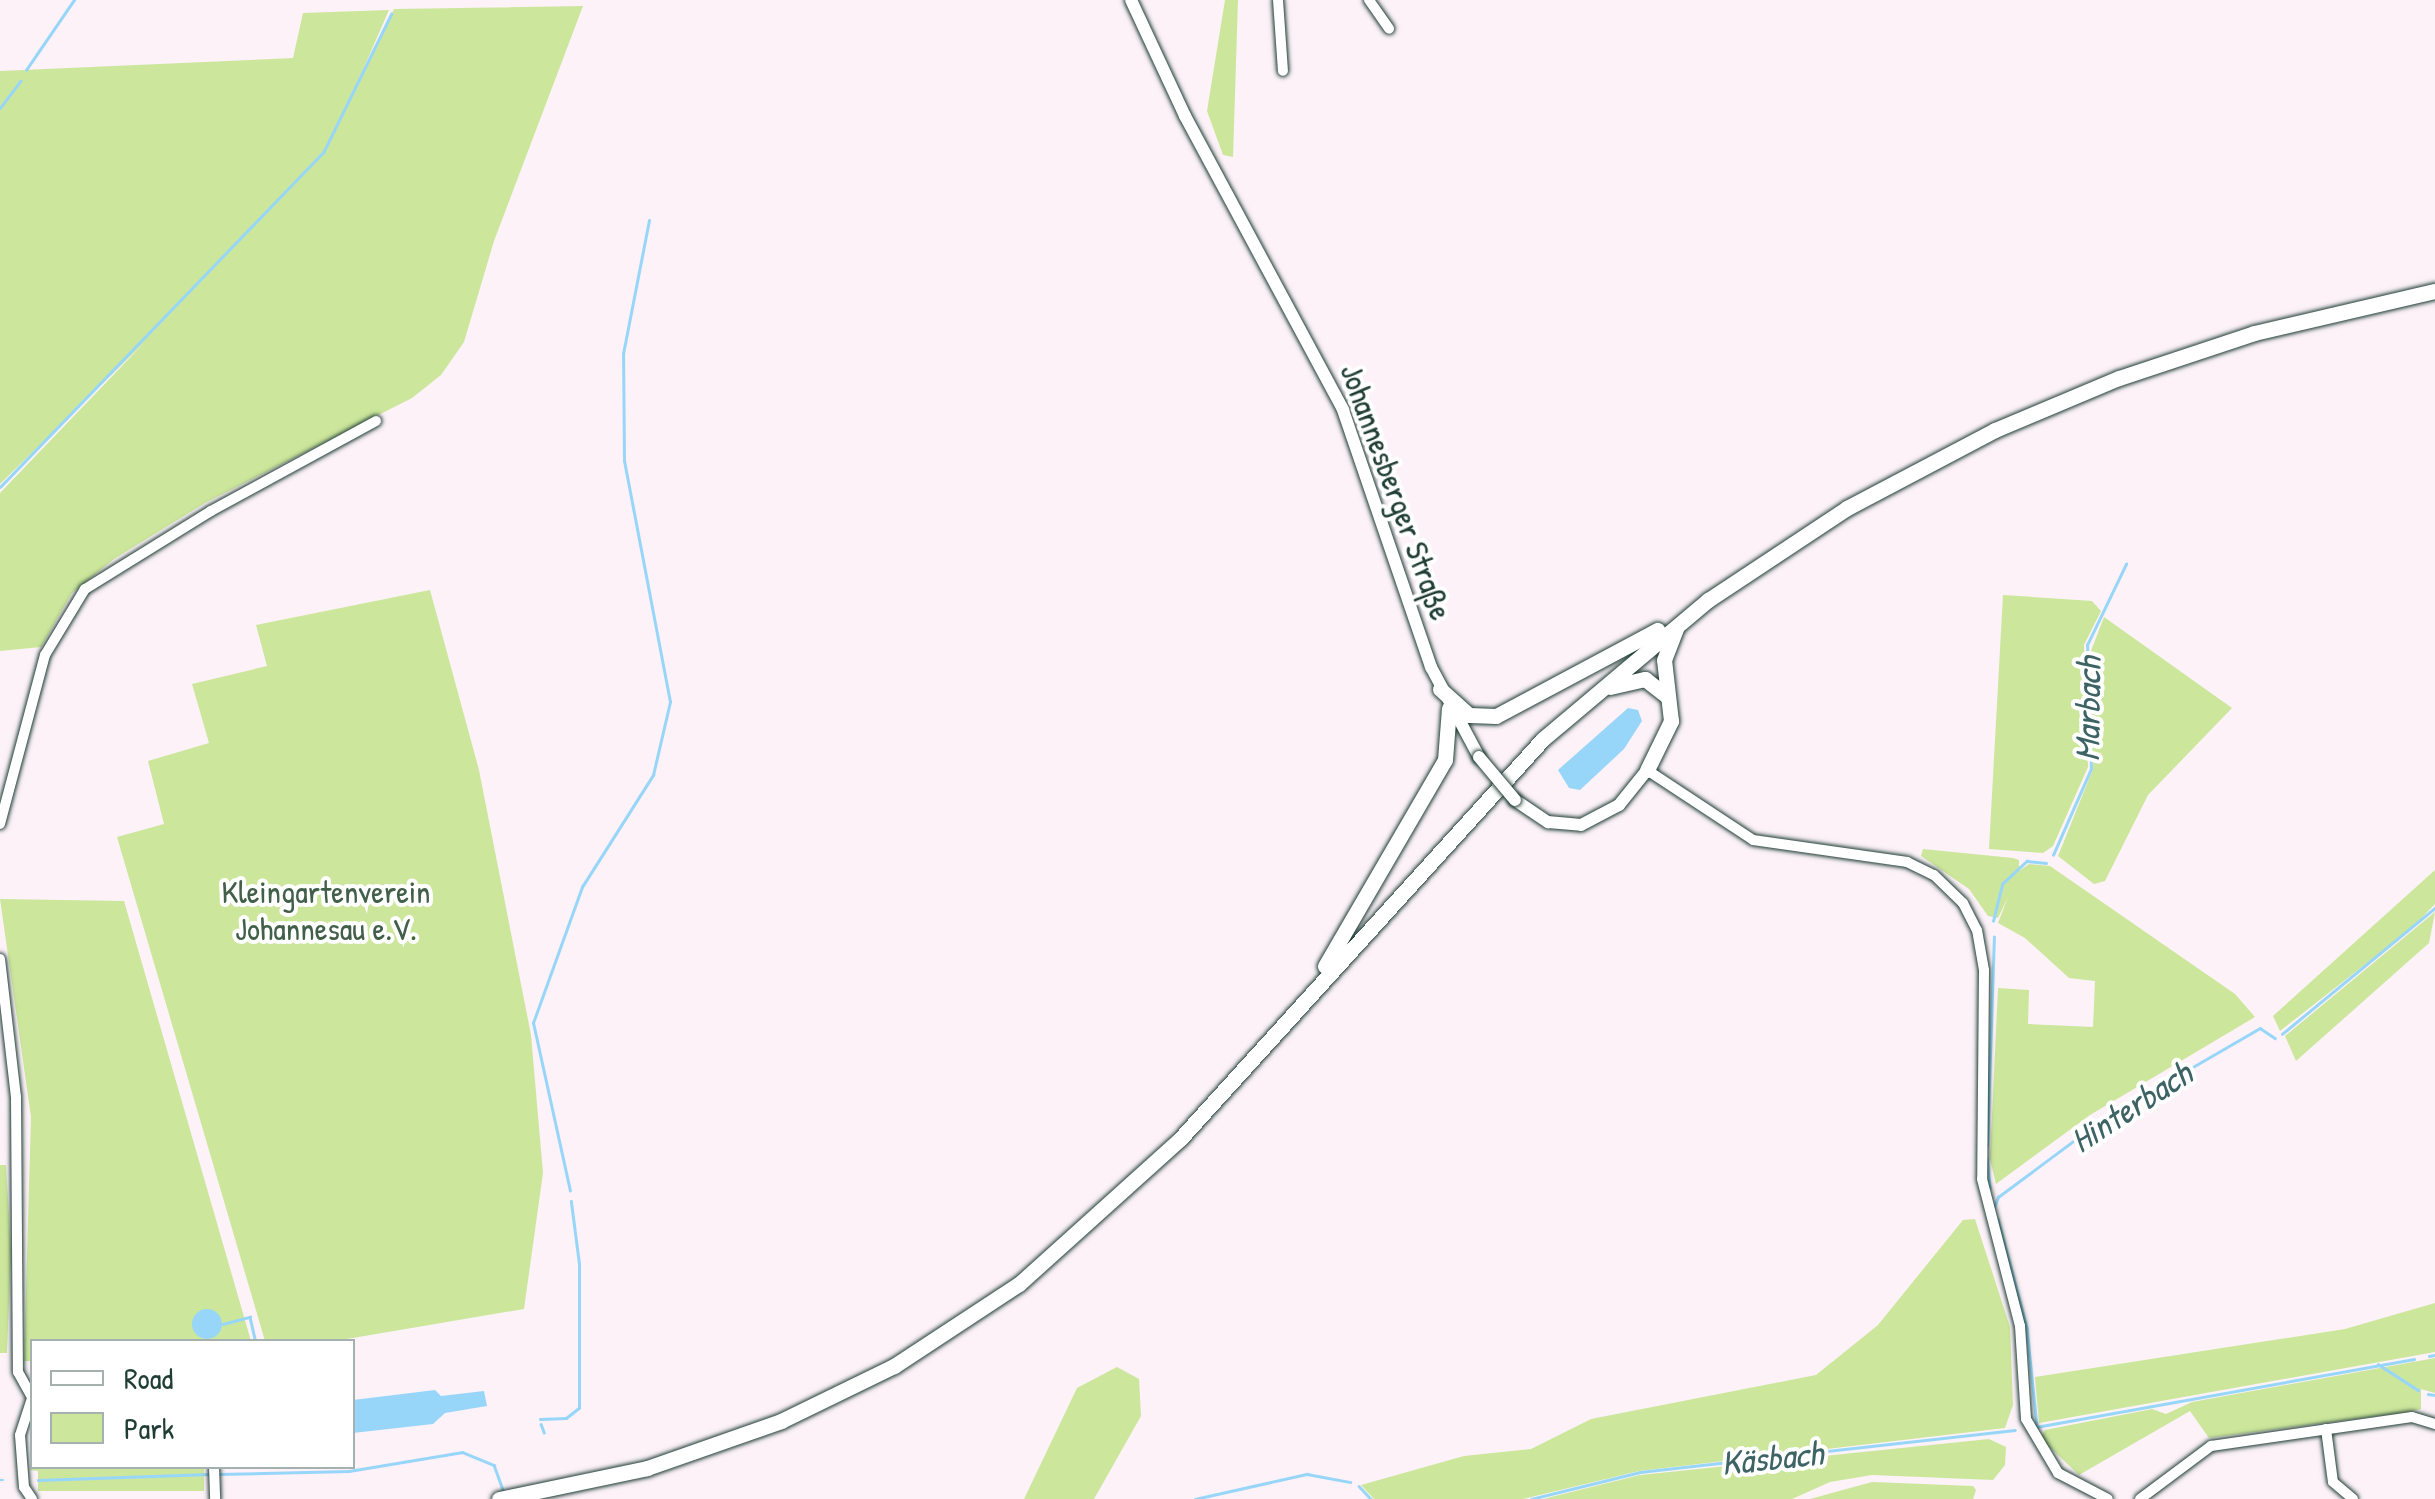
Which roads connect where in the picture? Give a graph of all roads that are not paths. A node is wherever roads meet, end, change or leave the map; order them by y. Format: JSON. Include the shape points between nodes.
{"nodes":[{"id":1,"x":1130,"y":0,"type":"edge"},
{"id":2,"x":1278,"y":0,"type":"edge"},
{"id":3,"x":1368,"y":0,"type":"edge"},
{"id":4,"x":1389,"y":29,"type":"dead end"},
{"id":5,"x":1282,"y":70,"type":"dead end"},
{"id":6,"x":2435,"y":292,"type":"edge"},
{"id":7,"x":376,"y":421,"type":"dead end"},
{"id":8,"x":1708,"y":600,"type":"junction"},
{"id":9,"x":1678,"y":623,"type":"junction"},
{"id":10,"x":1440,"y":689,"type":"junction"},
{"id":11,"x":1585,"y":700,"type":"junction"},
{"id":12,"x":1672,"y":705,"type":"junction"},
{"id":13,"x":1449,"y":708,"type":"junction"},
{"id":14,"x":1648,"y":770,"type":"junction"},
{"id":15,"x":0,"y":824,"type":"edge"},
{"id":16,"x":0,"y":960,"type":"edge"},
{"id":17,"x":1292,"y":1013,"type":"junction"},
{"id":18,"x":30,"y":1393,"type":"edge"},
{"id":19,"x":30,"y":1403,"type":"edge"},
{"id":20,"x":2435,"y":1424,"type":"edge"},
{"id":21,"x":2326,"y":1429,"type":"junction"},
{"id":22,"x":22,"y":1470,"type":"junction"},
{"id":23,"x":16,"y":1499,"type":"edge"},
{"id":24,"x":32,"y":1499,"type":"edge"},
{"id":25,"x":499,"y":1499,"type":"edge"},
{"id":26,"x":2108,"y":1499,"type":"edge"},
{"id":27,"x":2140,"y":1499,"type":"edge"},
{"id":28,"x":2354,"y":1499,"type":"edge"}],
"edges":[{"from":1,"to":10,"type":"street","name":"Johannesberger Straße","via":[[1344,410]]},
{"from":2,"to":5,"type":"street"},
{"from":3,"to":4,"type":"street"},
{"from":6,"to":8,"type":"main road","via":[[2254,333],[2072,396],[1848,508]]},
{"from":7,"to":15,"type":"street","via":[[211,510],[85,589],[45,655]]},
{"from":8,"to":9,"type":"main road"},
{"from":8,"to":10,"type":"main road","via":[[1496,716],[1469,715]]},
{"from":9,"to":11,"type":"main road"},
{"from":9,"to":12,"type":"main road","via":[[1664,660]]},
{"from":10,"to":13,"type":"street","name":"Johannesberger Straße"},
{"from":11,"to":12,"type":"main road","via":[[1636,678],[1660,687]]},
{"from":11,"to":17,"type":"main road","via":[[1481,801]]},
{"from":12,"to":14,"type":"main road","via":[[1667,736]]},
{"from":13,"to":14,"type":"street","name":"Johannesberger Straße","bridge":true,"via":[[1515,800],[1548,822],[1581,825],[1619,805]]},
{"from":13,"to":17,"type":"main road","via":[[1445,760]]},
{"from":14,"to":26,"type":"street","via":[[1753,840],[1908,862],[1934,875],[1963,903],[1977,930],[1984,970],[1982,1179],[2020,1326],[2026,1419],[2058,1473]]},
{"from":16,"to":18,"type":"street","via":[[16,1097],[18,1372]]},
{"from":17,"to":25,"type":"main road","via":[[1123,1196],[982,1311],[812,1408],[616,1476]]},
{"from":19,"to":22,"type":"street","via":[[20,1435]]},
{"from":20,"to":21,"type":"street","via":[[2412,1417]]},
{"from":21,"to":27,"type":"street","via":[[2211,1446]]},
{"from":21,"to":28,"type":"street","via":[[2333,1482]]},
{"from":22,"to":23,"type":"street"},
{"from":22,"to":24,"type":"street"}]}
